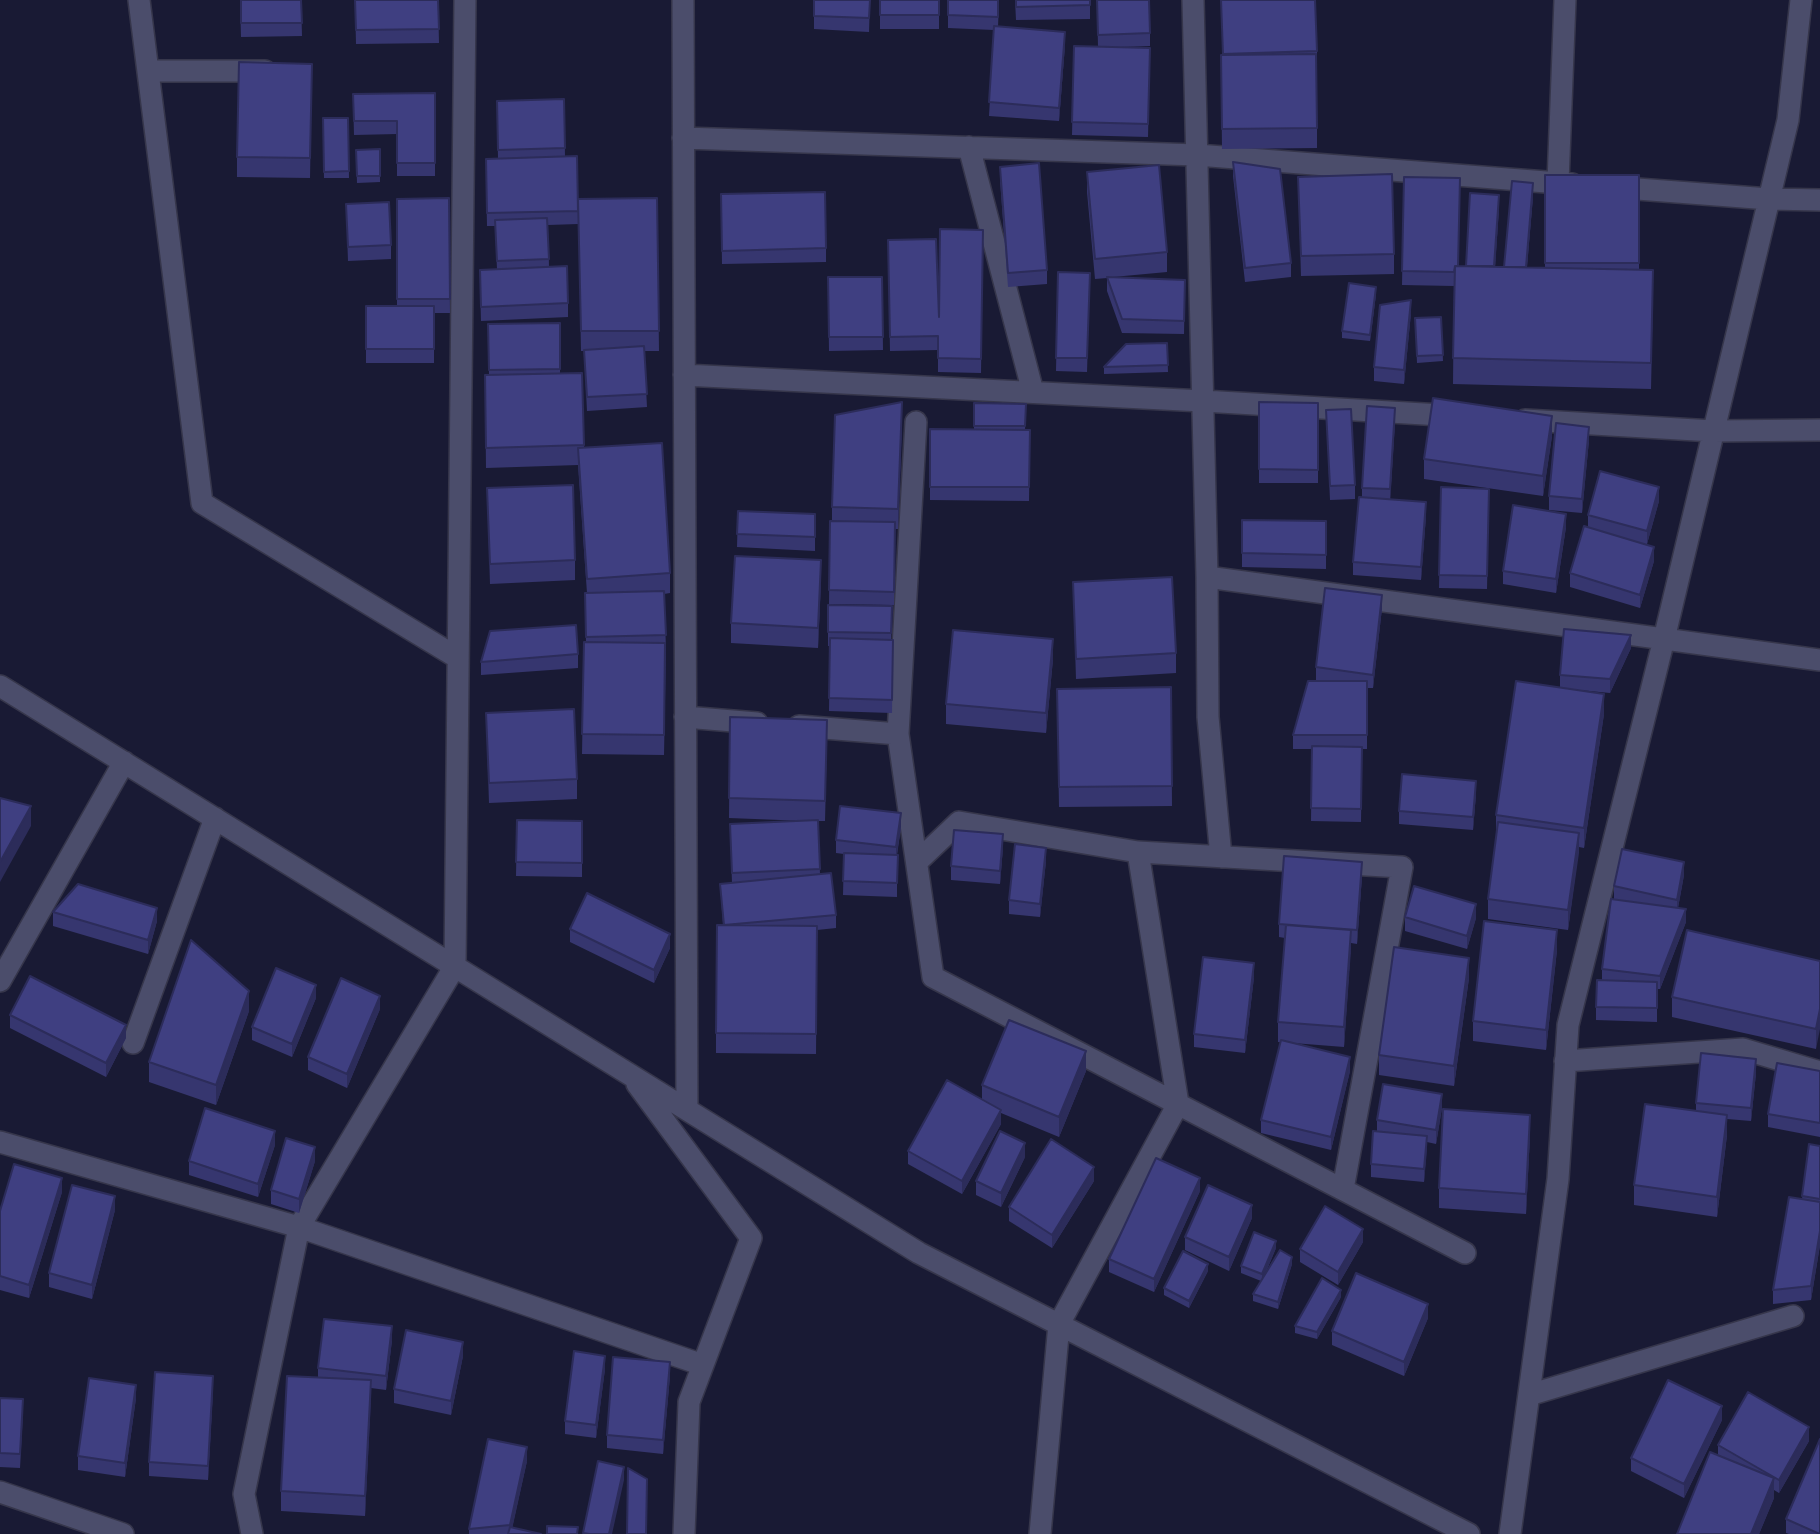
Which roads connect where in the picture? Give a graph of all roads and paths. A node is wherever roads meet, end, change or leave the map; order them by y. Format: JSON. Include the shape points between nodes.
{"nodes":[{"id":1,"x":139,"y":0,"type":"edge"},
{"id":2,"x":465,"y":0,"type":"edge"},
{"id":3,"x":683,"y":0,"type":"edge"},
{"id":4,"x":1193,"y":0,"type":"edge"},
{"id":5,"x":1565,"y":0,"type":"edge"},
{"id":6,"x":1801,"y":0,"type":"edge"},
{"id":7,"x":148,"y":71,"type":"junction"},
{"id":8,"x":270,"y":71,"type":"edge"},
{"id":9,"x":683,"y":138,"type":"junction"},
{"id":10,"x":969,"y":147,"type":"junction"},
{"id":11,"x":1197,"y":155,"type":"junction"},
{"id":12,"x":1558,"y":183,"type":"junction"},
{"id":13,"x":1769,"y":199,"type":"junction"},
{"id":14,"x":1820,"y":200,"type":"edge"},
{"id":15,"x":684,"y":375,"type":"junction"},
{"id":16,"x":1033,"y":392,"type":"junction"},
{"id":17,"x":1203,"y":401,"type":"junction"},
{"id":18,"x":1479,"y":417,"type":"edge"},
{"id":19,"x":1506,"y":419,"type":"edge"},
{"id":20,"x":916,"y":422,"type":"dead end"},
{"id":21,"x":1820,"y":430,"type":"edge"},
{"id":22,"x":1713,"y":431,"type":"junction"},
{"id":23,"x":1208,"y":578,"type":"junction"},
{"id":24,"x":1664,"y":639,"type":"junction"},
{"id":25,"x":458,"y":659,"type":"junction"},
{"id":26,"x":1820,"y":660,"type":"edge"},
{"id":27,"x":0,"y":686,"type":"edge"},
{"id":28,"x":685,"y":718,"type":"junction"},
{"id":29,"x":898,"y":734,"type":"junction"},
{"id":30,"x":124,"y":762,"type":"junction"},
{"id":31,"x":215,"y":818,"type":"junction"},
{"id":32,"x":959,"y":822,"type":"junction"},
{"id":33,"x":912,"y":827,"type":"junction"},
{"id":34,"x":1138,"y":852,"type":"junction"},
{"id":35,"x":1221,"y":857,"type":"junction"},
{"id":36,"x":917,"y":862,"type":"junction"},
{"id":37,"x":455,"y":966,"type":"junction"},
{"id":38,"x":0,"y":981,"type":"edge"},
{"id":39,"x":133,"y":1042,"type":"dead end"},
{"id":40,"x":1566,"y":1061,"type":"junction"},
{"id":41,"x":1820,"y":1072,"type":"edge"},
{"id":42,"x":630,"y":1074,"type":"junction"},
{"id":43,"x":1178,"y":1104,"type":"junction"},
{"id":44,"x":687,"y":1109,"type":"junction"},
{"id":45,"x":0,"y":1142,"type":"edge"},
{"id":46,"x":1343,"y":1189,"type":"junction"},
{"id":47,"x":299,"y":1227,"type":"junction"},
{"id":48,"x":1465,"y":1253,"type":"dead end"},
{"id":49,"x":1793,"y":1316,"type":"dead end"},
{"id":50,"x":1059,"y":1324,"type":"junction"},
{"id":51,"x":703,"y":1365,"type":"junction"},
{"id":52,"x":1529,"y":1395,"type":"junction"},
{"id":53,"x":0,"y":1492,"type":"edge"},
{"id":54,"x":123,"y":1534,"type":"edge"},
{"id":55,"x":252,"y":1534,"type":"edge"},
{"id":56,"x":684,"y":1534,"type":"edge"},
{"id":57,"x":1040,"y":1534,"type":"edge"},
{"id":58,"x":1469,"y":1534,"type":"edge"},
{"id":59,"x":1510,"y":1534,"type":"edge"}],
"edges":[{"from":1,"to":7,"type":"street"},
{"from":2,"to":25,"type":"street"},
{"from":3,"to":9,"type":"street"},
{"from":4,"to":11,"type":"street"},
{"from":5,"to":12,"type":"street"},
{"from":6,"to":13,"type":"street","via":[[1788,120]]},
{"from":7,"to":8,"type":"street"},
{"from":7,"to":25,"type":"street","via":[[202,503]]},
{"from":9,"to":10,"type":"street"},
{"from":9,"to":15,"type":"street"},
{"from":10,"to":11,"type":"street"},
{"from":10,"to":16,"type":"street"},
{"from":11,"to":12,"type":"street"},
{"from":11,"to":17,"type":"street"},
{"from":12,"to":13,"type":"street"},
{"from":13,"to":14,"type":"street"},
{"from":13,"to":22,"type":"street"},
{"from":15,"to":16,"type":"street"},
{"from":15,"to":28,"type":"street"},
{"from":16,"to":17,"type":"street"},
{"from":17,"to":18,"type":"street"},
{"from":17,"to":23,"type":"street"},
{"from":19,"to":22,"type":"street"},
{"from":20,"to":29,"type":"street"},
{"from":21,"to":22,"type":"street"},
{"from":22,"to":24,"type":"street"},
{"from":23,"to":24,"type":"street"},
{"from":23,"to":35,"type":"street","via":[[1208,717]]},
{"from":24,"to":26,"type":"street"},
{"from":24,"to":40,"type":"street","via":[[1568,1024]]},
{"from":25,"to":37,"type":"street"},
{"from":27,"to":30,"type":"street"},
{"from":28,"to":29,"type":"street"},
{"from":28,"to":44,"type":"street"},
{"from":29,"to":33,"type":"street"},
{"from":30,"to":31,"type":"street"},
{"from":30,"to":38,"type":"street"},
{"from":31,"to":37,"type":"street"},
{"from":31,"to":39,"type":"street"},
{"from":32,"to":33,"type":"street"},
{"from":32,"to":34,"type":"street"},
{"from":32,"to":36,"type":"street"},
{"from":33,"to":36,"type":"street"},
{"from":34,"to":35,"type":"street"},
{"from":34,"to":43,"type":"street"},
{"from":35,"to":46,"type":"street","via":[[1402,867]]},
{"from":36,"to":43,"type":"street","via":[[933,977]]},
{"from":37,"to":42,"type":"street"},
{"from":37,"to":47,"type":"street"},
{"from":40,"to":41,"type":"street","via":[[1743,1049]]},
{"from":40,"to":52,"type":"street","via":[[1558,1179]]},
{"from":42,"to":44,"type":"street"},
{"from":42,"to":51,"type":"street","via":[[751,1238]]},
{"from":43,"to":46,"type":"street"},
{"from":43,"to":50,"type":"street"},
{"from":44,"to":50,"type":"street","via":[[919,1253]]},
{"from":45,"to":47,"type":"street"},
{"from":46,"to":48,"type":"street"},
{"from":47,"to":51,"type":"street"},
{"from":47,"to":55,"type":"street","via":[[244,1494]]},
{"from":49,"to":52,"type":"street"},
{"from":50,"to":57,"type":"street"},
{"from":50,"to":58,"type":"street"},
{"from":51,"to":56,"type":"street","via":[[689,1402]]},
{"from":52,"to":59,"type":"street"},
{"from":53,"to":54,"type":"street"}]}
